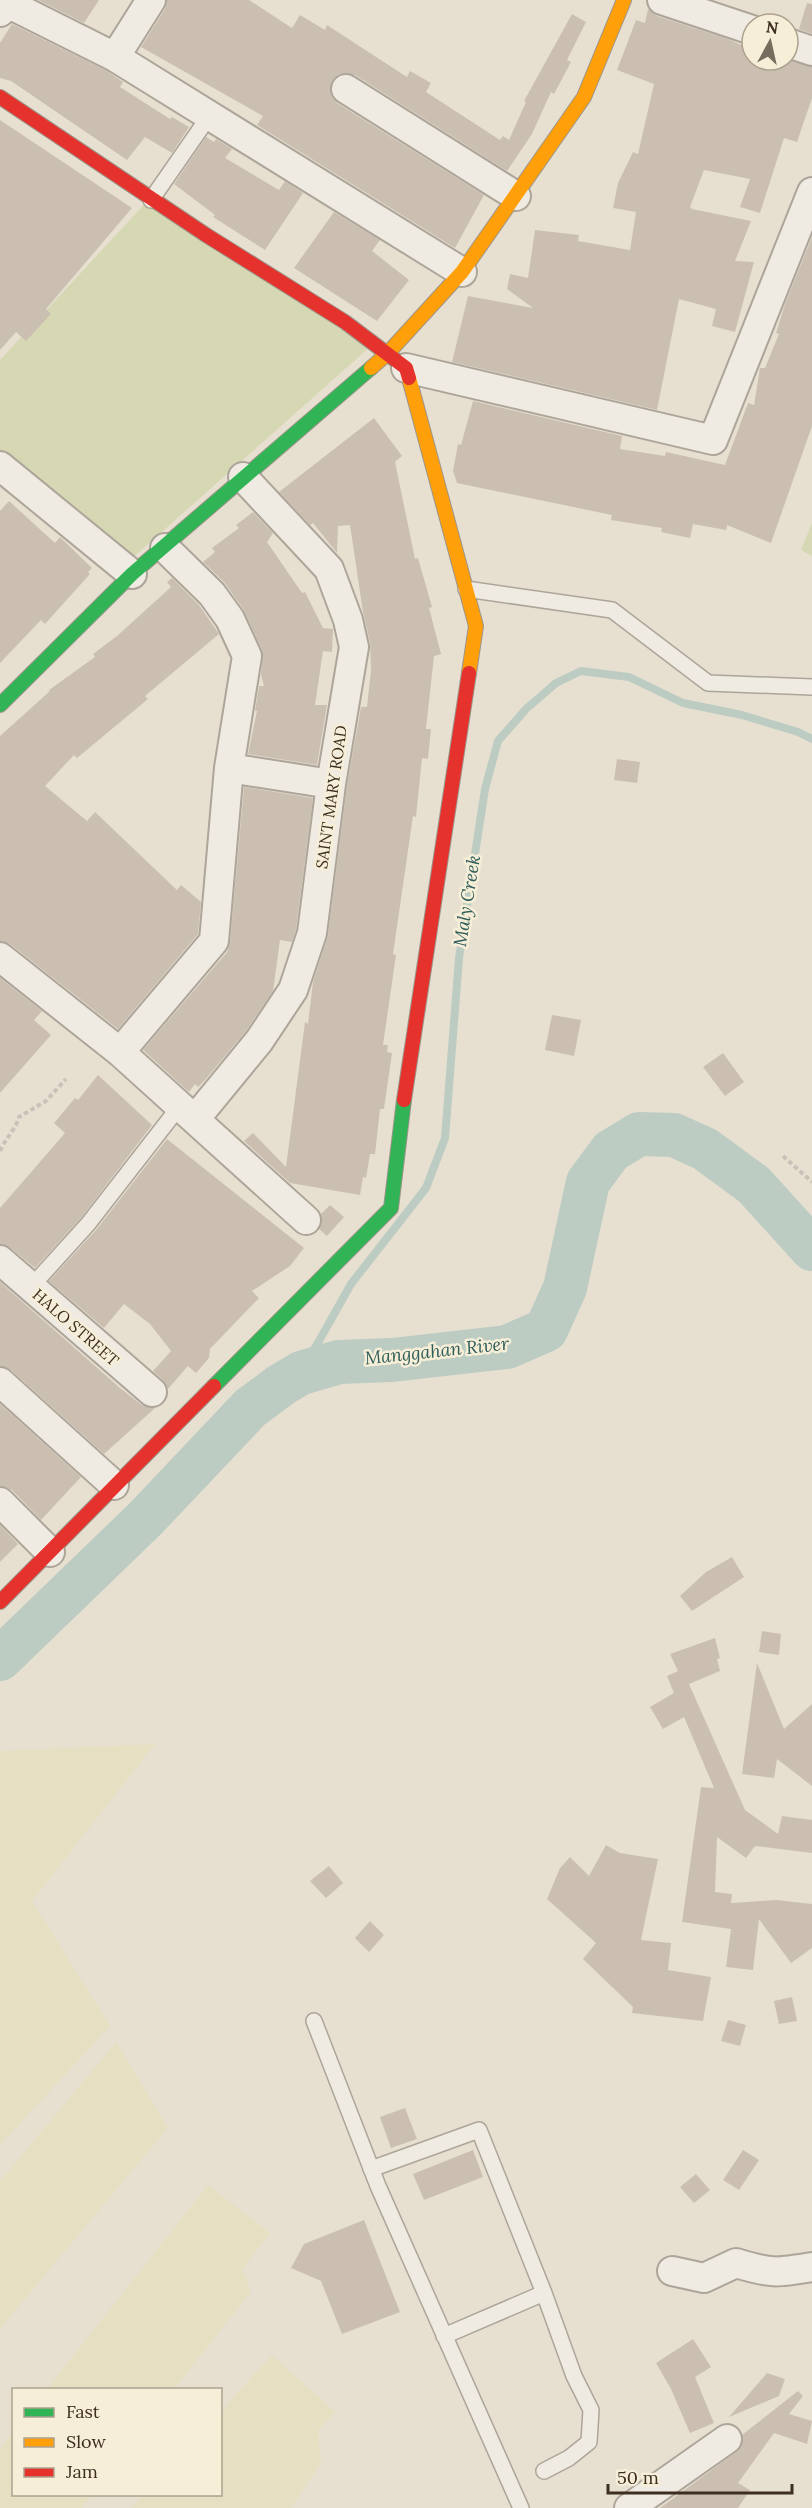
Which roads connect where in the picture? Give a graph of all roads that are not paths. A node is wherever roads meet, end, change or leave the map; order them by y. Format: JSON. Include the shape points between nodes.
{"nodes":[{"id":1,"x":150,"y":0,"type":"edge"},
{"id":2,"x":624,"y":0,"type":"edge"},
{"id":3,"x":662,"y":0,"type":"edge"},
{"id":4,"x":3,"y":5,"type":"edge"},
{"id":5,"x":740,"y":26,"type":"edge"},
{"id":6,"x":115,"y":57,"type":"junction"},
{"id":7,"x":346,"y":89,"type":"dead end"},
{"id":8,"x":0,"y":97,"type":"edge"},
{"id":9,"x":210,"y":115,"type":"junction"},
{"id":10,"x":812,"y":192,"type":"edge"},
{"id":11,"x":516,"y":196,"type":"junction"},
{"id":12,"x":151,"y":200,"type":"junction"},
{"id":13,"x":462,"y":272,"type":"junction"},
{"id":14,"x":397,"y":361,"type":"junction"},
{"id":15,"x":0,"y":466,"type":"edge"},
{"id":16,"x":243,"y":477,"type":"junction"},
{"id":17,"x":165,"y":548,"type":"junction"},
{"id":18,"x":132,"y":574,"type":"junction"},
{"id":19,"x":466,"y":589,"type":"junction"},
{"id":20,"x":812,"y":687,"type":"edge"},
{"id":21,"x":0,"y":705,"type":"edge"},
{"id":22,"x":229,"y":768,"type":"junction"},
{"id":23,"x":331,"y":784,"type":"junction"},
{"id":24,"x":0,"y":957,"type":"edge"},
{"id":25,"x":120,"y":1052,"type":"junction"},
{"id":26,"x":187,"y":1113,"type":"junction"},
{"id":27,"x":306,"y":1220,"type":"dead end"},
{"id":28,"x":0,"y":1260,"type":"edge"},
{"id":29,"x":30,"y":1288,"type":"junction"},
{"id":30,"x":0,"y":1382,"type":"edge"},
{"id":31,"x":152,"y":1392,"type":"dead end"},
{"id":32,"x":114,"y":1485,"type":"junction"},
{"id":33,"x":0,"y":1502,"type":"edge"},
{"id":34,"x":50,"y":1552,"type":"junction"},
{"id":35,"x":0,"y":1602,"type":"edge"},
{"id":36,"x":314,"y":2021,"type":"dead end"},
{"id":37,"x":371,"y":2169,"type":"junction"},
{"id":38,"x":812,"y":2267,"type":"edge"},
{"id":39,"x":672,"y":2271,"type":"dead end"},
{"id":40,"x":544,"y":2293,"type":"junction"},
{"id":41,"x":444,"y":2336,"type":"junction"},
{"id":42,"x":727,"y":2439,"type":"dead end"},
{"id":43,"x":544,"y":2471,"type":"dead end"},
{"id":44,"x":521,"y":2508,"type":"edge"},
{"id":45,"x":629,"y":2508,"type":"edge"}],
"edges":[{"from":1,"to":6,"type":"street"},
{"from":2,"to":11,"type":"street","via":[[584,98]]},
{"from":3,"to":5,"type":"street"},
{"from":4,"to":6,"type":"street"},
{"from":6,"to":9,"type":"street"},
{"from":7,"to":11,"type":"street"},
{"from":8,"to":12,"type":"street"},
{"from":9,"to":12,"type":"lane"},
{"from":9,"to":13,"type":"street"},
{"from":10,"to":14,"type":"street","via":[[713,440]]},
{"from":11,"to":13,"type":"street"},
{"from":12,"to":14,"type":"street"},
{"from":13,"to":14,"type":"street"},
{"from":14,"to":16,"type":"street"},
{"from":14,"to":19,"type":"street"},
{"from":15,"to":18,"type":"street"},
{"from":16,"to":17,"type":"street"},
{"from":16,"to":23,"type":"street","name":"SAINT MARY ROAD","via":[[329,568],[348,620],[354,647]]},
{"from":17,"to":18,"type":"street"},
{"from":17,"to":22,"type":"street","via":[[212,594],[230,619],[247,656]]},
{"from":18,"to":21,"type":"street"},
{"from":19,"to":20,"type":"lane","via":[[612,610],[708,683]]},
{"from":19,"to":32,"type":"street","via":[[476,626],[391,1208]]},
{"from":22,"to":23,"type":"street"},
{"from":22,"to":25,"type":"street","via":[[214,941]]},
{"from":23,"to":26,"type":"street","name":"SAINT MARY ROAD","via":[[312,933],[293,990],[259,1041]]},
{"from":24,"to":25,"type":"street"},
{"from":25,"to":26,"type":"street"},
{"from":26,"to":27,"type":"street"},
{"from":26,"to":29,"type":"lane"},
{"from":28,"to":29,"type":"street","name":"HALO STREET"},
{"from":29,"to":31,"type":"street","name":"HALO STREET"},
{"from":30,"to":32,"type":"street"},
{"from":32,"to":34,"type":"street"},
{"from":33,"to":34,"type":"street"},
{"from":34,"to":35,"type":"street"},
{"from":36,"to":37,"type":"lane"},
{"from":37,"to":40,"type":"lane","via":[[479,2130]]},
{"from":37,"to":41,"type":"lane"},
{"from":38,"to":39,"type":"street","via":[[776,2272],[736,2263],[704,2278]]},
{"from":40,"to":41,"type":"lane"},
{"from":40,"to":43,"type":"lane","via":[[574,2376],[591,2410],[589,2442]]},
{"from":41,"to":44,"type":"lane"},
{"from":42,"to":45,"type":"street"}]}
